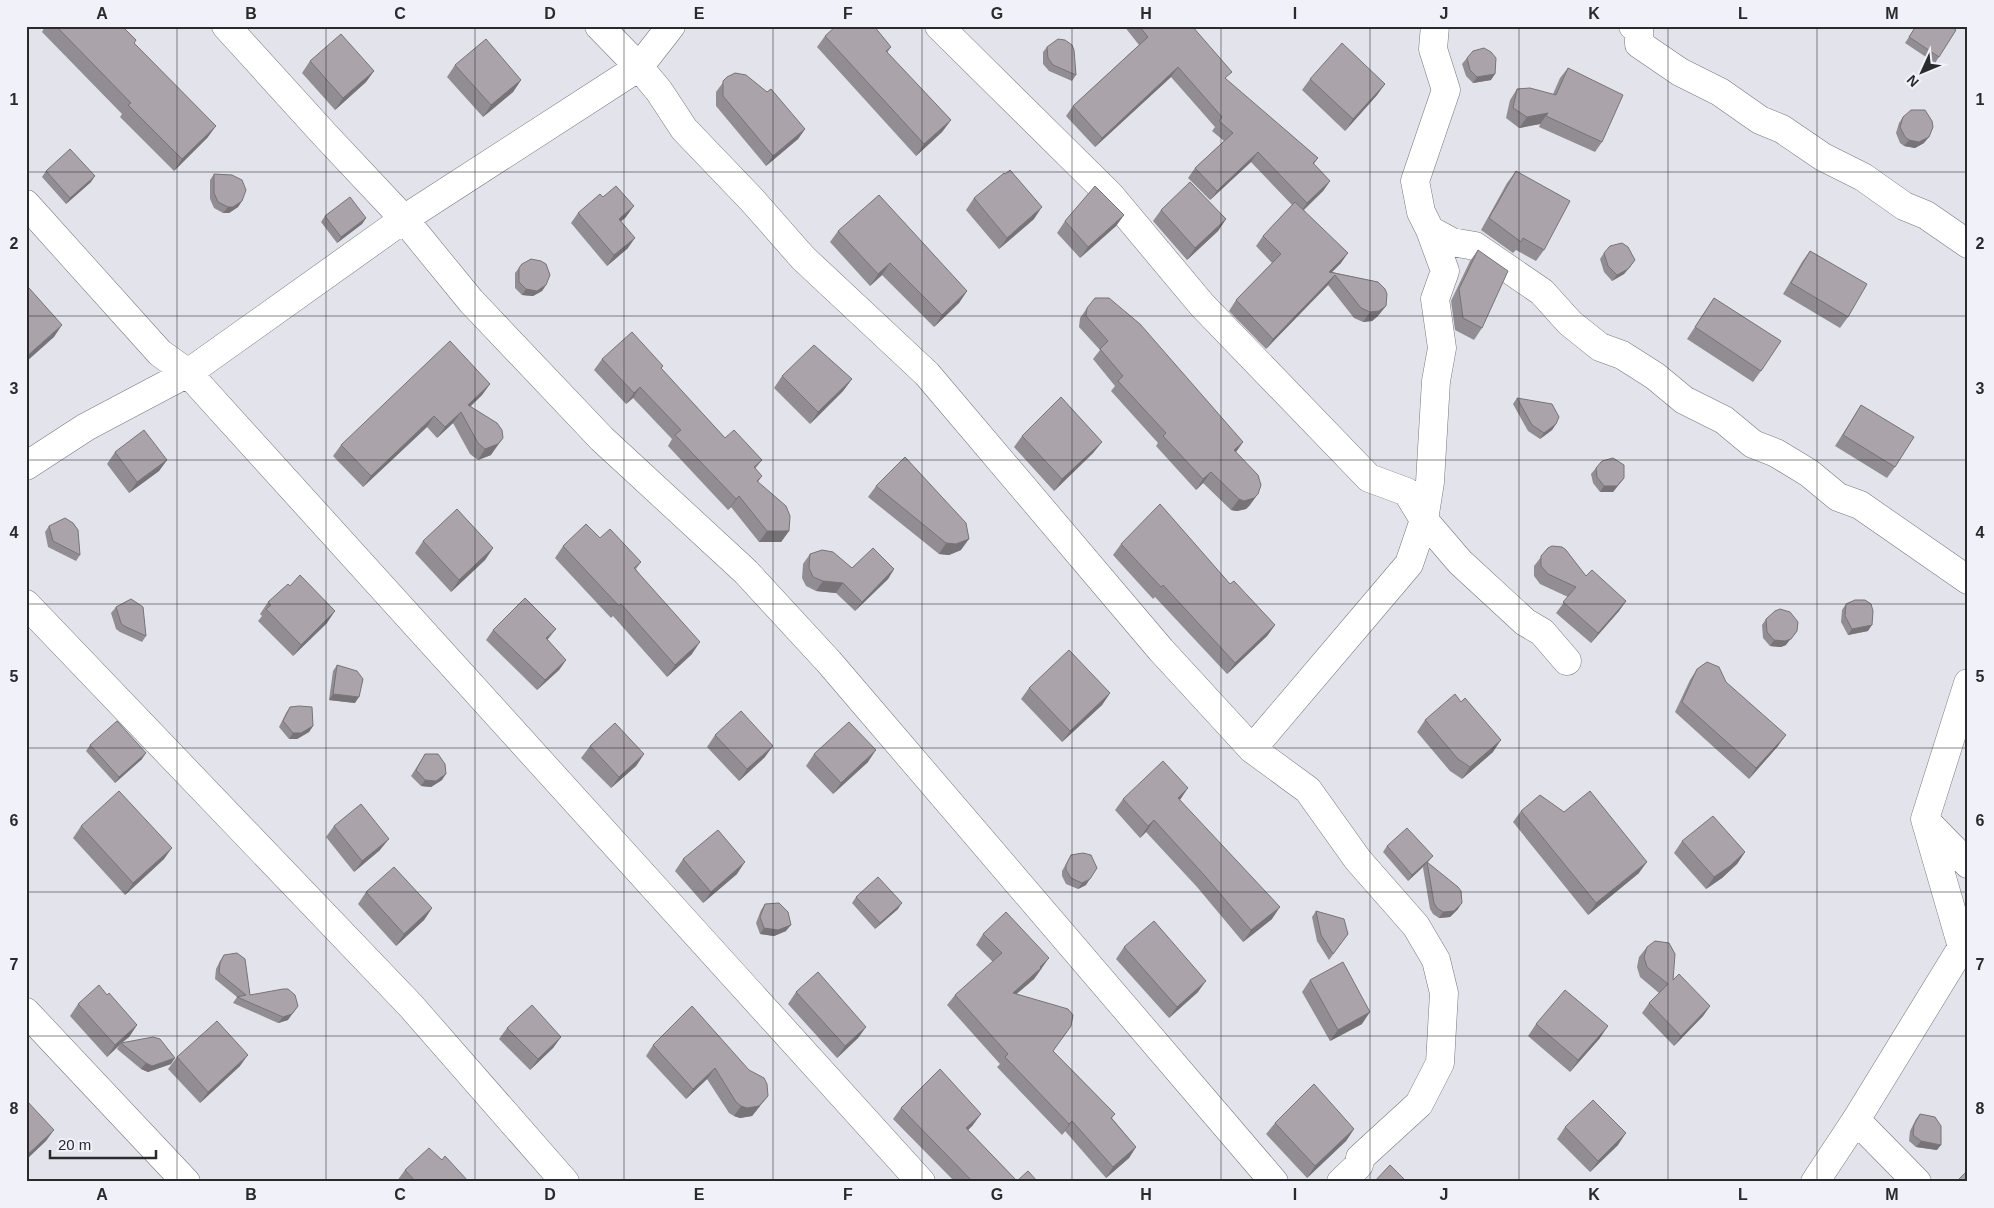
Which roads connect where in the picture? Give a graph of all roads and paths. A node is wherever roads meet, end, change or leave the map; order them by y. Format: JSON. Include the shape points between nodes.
{"nodes":[{"id":1,"x":226,"y":26,"type":"edge"},
{"id":2,"x":599,"y":26,"type":"edge"},
{"id":3,"x":671,"y":26,"type":"edge"},
{"id":4,"x":939,"y":26,"type":"edge"},
{"id":5,"x":1435,"y":26,"type":"edge"},
{"id":6,"x":1634,"y":26,"type":"edge"},
{"id":7,"x":640,"y":67,"type":"junction"},
{"id":8,"x":26,"y":204,"type":"edge"},
{"id":9,"x":404,"y":219,"type":"junction"},
{"id":10,"x":1430,"y":230,"type":"junction"},
{"id":11,"x":1968,"y":244,"type":"edge"},
{"id":12,"x":188,"y":373,"type":"junction"},
{"id":13,"x":26,"y":466,"type":"edge"},
{"id":14,"x":1424,"y":520,"type":"junction"},
{"id":15,"x":1968,"y":580,"type":"edge"},
{"id":16,"x":26,"y":604,"type":"edge"},
{"id":17,"x":1567,"y":661,"type":"dead end"},
{"id":18,"x":1968,"y":683,"type":"edge"},
{"id":19,"x":1252,"y":749,"type":"junction"},
{"id":20,"x":1924,"y":819,"type":"junction"},
{"id":21,"x":1968,"y":864,"type":"edge"},
{"id":22,"x":26,"y":1012,"type":"edge"},
{"id":23,"x":1856,"y":1120,"type":"junction"},
{"id":24,"x":186,"y":1182,"type":"edge"},
{"id":25,"x":566,"y":1182,"type":"edge"},
{"id":26,"x":921,"y":1182,"type":"edge"},
{"id":27,"x":1274,"y":1182,"type":"edge"},
{"id":28,"x":1341,"y":1182,"type":"edge"},
{"id":29,"x":1815,"y":1182,"type":"edge"},
{"id":30,"x":1917,"y":1182,"type":"edge"}],
"edges":[{"from":1,"to":9,"type":"street"},
{"from":2,"to":7,"type":"street"},
{"from":3,"to":7,"type":"street"},
{"from":4,"to":14,"type":"street","via":[[1110,195],[1202,306],[1369,478],[1407,492]]},
{"from":5,"to":10,"type":"street","via":[[1433,49],[1446,90],[1415,181],[1421,212]]},
{"from":6,"to":11,"type":"street","via":[[1639,29],[1639,44],[1680,72],[1720,92],[1760,120],[1782,129],[1904,206],[1926,215]]},
{"from":7,"to":9,"type":"street"},
{"from":7,"to":19,"type":"street","via":[[684,129],[803,258],[927,374],[1161,650]]},
{"from":8,"to":12,"type":"street","via":[[160,353]]},
{"from":9,"to":12,"type":"street"},
{"from":9,"to":27,"type":"street","via":[[471,301],[602,438],[746,572],[829,662]]},
{"from":10,"to":14,"type":"street","via":[[1445,271],[1435,299],[1442,348],[1436,381],[1430,482]]},
{"from":10,"to":15,"type":"street","via":[[1452,242],[1475,246],[1542,292],[1570,323],[1600,347],[1622,355],[1684,400],[1724,420],[1754,444],[1809,473],[1838,497],[1860,506]]},
{"from":12,"to":13,"type":"street","via":[[86,427]]},
{"from":12,"to":26,"type":"street"},
{"from":14,"to":17,"type":"street","via":[[1460,562],[1525,622],[1542,632]]},
{"from":14,"to":19,"type":"street","via":[[1409,564]]},
{"from":16,"to":25,"type":"street","via":[[411,1006]]},
{"from":18,"to":20,"type":"street"},
{"from":19,"to":28,"type":"street","via":[[1308,790],[1358,860],[1416,926],[1436,960],[1444,993],[1440,1063],[1419,1104],[1360,1158],[1360,1165]]},
{"from":20,"to":21,"type":"street"},
{"from":20,"to":23,"type":"street","via":[[1962,946]]},
{"from":22,"to":24,"type":"street"},
{"from":23,"to":29,"type":"street"},
{"from":23,"to":30,"type":"street"}]}
